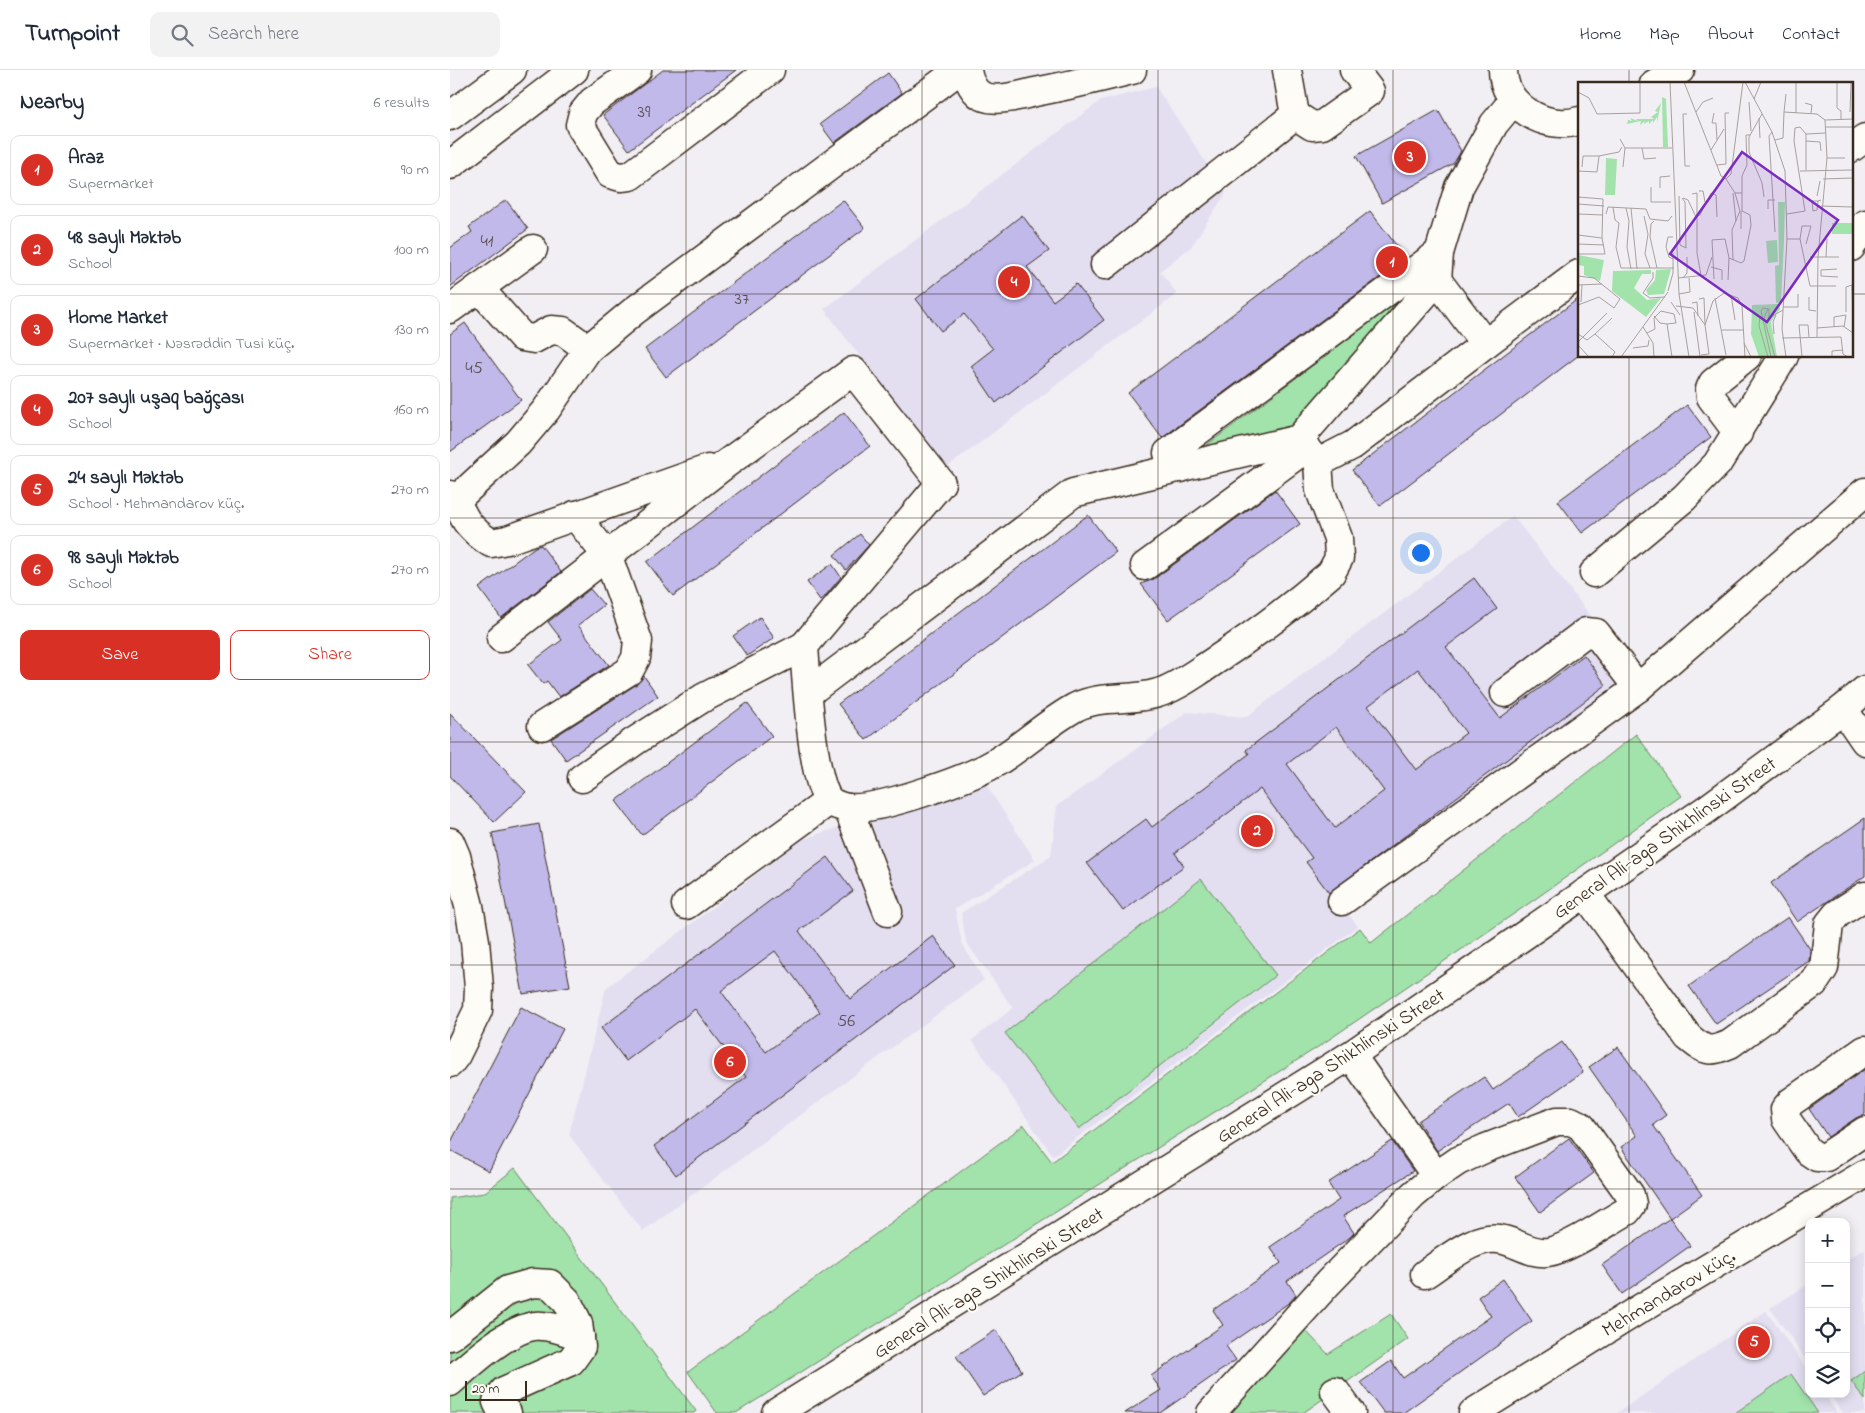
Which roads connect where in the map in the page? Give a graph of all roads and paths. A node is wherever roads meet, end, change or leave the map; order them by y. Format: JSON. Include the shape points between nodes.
{"nodes":[{"id":1,"x":512,"y":70,"type":"edge"},
{"id":2,"x":574,"y":70,"type":"edge"},
{"id":3,"x":636,"y":70,"type":"edge"},
{"id":4,"x":770,"y":70,"type":"edge"},
{"id":5,"x":959,"y":70,"type":"edge"},
{"id":6,"x":966,"y":70,"type":"edge"},
{"id":7,"x":1132,"y":70,"type":"edge"},
{"id":8,"x":1287,"y":70,"type":"edge"},
{"id":9,"x":1354,"y":70,"type":"edge"},
{"id":10,"x":1503,"y":70,"type":"edge"},
{"id":11,"x":1680,"y":70,"type":"edge"},
{"id":12,"x":1658,"y":82,"type":"edge"},
{"id":13,"x":1513,"y":101,"type":"junction"},
{"id":14,"x":450,"y":116,"type":"edge"},
{"id":15,"x":1295,"y":116,"type":"junction"},
{"id":16,"x":1578,"y":121,"type":"edge"},
{"id":17,"x":1865,"y":138,"type":"edge"},
{"id":18,"x":1852,"y":147,"type":"edge"},
{"id":19,"x":450,"y":166,"type":"edge"},
{"id":20,"x":1865,"y":224,"type":"edge"},
{"id":21,"x":1852,"y":245,"type":"edge"},
{"id":22,"x":534,"y":249,"type":"dead end"},
{"id":23,"x":1439,"y":253,"type":"junction"},
{"id":24,"x":1105,"y":265,"type":"dead end"},
{"id":25,"x":1578,"y":275,"type":"edge"},
{"id":26,"x":1437,"y":280,"type":"junction"},
{"id":27,"x":479,"y":288,"type":"junction"},
{"id":28,"x":450,"y":309,"type":"edge"},
{"id":29,"x":1485,"y":344,"type":"junction"},
{"id":30,"x":588,"y":349,"type":"junction"},
{"id":31,"x":1744,"y":358,"type":"edge"},
{"id":32,"x":1783,"y":358,"type":"edge"},
{"id":33,"x":1738,"y":432,"type":"junction"},
{"id":34,"x":1308,"y":450,"type":"junction"},
{"id":35,"x":727,"y":462,"type":"junction"},
{"id":36,"x":1181,"y":468,"type":"junction"},
{"id":37,"x":1865,"y":492,"type":"edge"},
{"id":38,"x":453,"y":498,"type":"edge"},
{"id":39,"x":575,"y":515,"type":"junction"},
{"id":40,"x":608,"y":557,"type":"junction"},
{"id":41,"x":1145,"y":566,"type":"dead end"},
{"id":42,"x":1594,"y":573,"type":"dead end"},
{"id":43,"x":501,"y":638,"type":"dead end"},
{"id":44,"x":804,"y":646,"type":"junction"},
{"id":45,"x":1638,"y":688,"type":"junction"},
{"id":46,"x":1865,"y":690,"type":"edge"},
{"id":47,"x":808,"y":693,"type":"junction"},
{"id":48,"x":1505,"y":694,"type":"dead end"},
{"id":49,"x":1843,"y":709,"type":"junction"},
{"id":50,"x":542,"y":726,"type":"dead end"},
{"id":51,"x":1865,"y":741,"type":"edge"},
{"id":52,"x":582,"y":778,"type":"dead end"},
{"id":53,"x":839,"y":804,"type":"junction"},
{"id":54,"x":450,"y":842,"type":"edge"},
{"id":55,"x":1585,"y":893,"type":"junction"},
{"id":56,"x":1865,"y":896,"type":"edge"},
{"id":57,"x":1342,"y":902,"type":"dead end"},
{"id":58,"x":686,"y":905,"type":"dead end"},
{"id":59,"x":888,"y":912,"type":"dead end"},
{"id":60,"x":460,"y":915,"type":"edge"},
{"id":61,"x":1865,"y":1050,"type":"edge"},
{"id":62,"x":1352,"y":1055,"type":"junction"},
{"id":63,"x":450,"y":1063,"type":"edge"},
{"id":64,"x":1865,"y":1131,"type":"edge"},
{"id":65,"x":1865,"y":1174,"type":"edge"},
{"id":66,"x":1436,"y":1176,"type":"junction"},
{"id":67,"x":1426,"y":1274,"type":"dead end"},
{"id":68,"x":508,"y":1290,"type":"junction"},
{"id":69,"x":450,"y":1311,"type":"edge"},
{"id":70,"x":450,"y":1336,"type":"edge"},
{"id":71,"x":580,"y":1336,"type":"junction"},
{"id":72,"x":450,"y":1382,"type":"edge"},
{"id":73,"x":1335,"y":1391,"type":"dead end"},
{"id":74,"x":506,"y":1413,"type":"edge"},
{"id":75,"x":776,"y":1413,"type":"edge"},
{"id":76,"x":1211,"y":1413,"type":"edge"},
{"id":77,"x":1351,"y":1413,"type":"edge"},
{"id":78,"x":1473,"y":1413,"type":"edge"}],
"edges":[{"from":1,"to":14,"type":"main road"},
{"from":2,"to":19,"type":"main road"},
{"from":3,"to":4,"type":"main road","via":[[592,102],[583,113],[580,125],[610,174],[620,177],[630,176]]},
{"from":5,"to":30,"type":"main road","via":[[634,311]]},
{"from":6,"to":7,"type":"main road","via":[[975,90],[985,97],[1006,98]]},
{"from":8,"to":15,"type":"main road"},
{"from":9,"to":15,"type":"main road","via":[[1370,91],[1322,125],[1312,126]]},
{"from":10,"to":13,"type":"main road","via":[[1503,80]]},
{"from":11,"to":12,"type":"main road"},
{"from":13,"to":16,"type":"main road","via":[[1547,122]]},
{"from":13,"to":23,"type":"main road","via":[[1494,124],[1459,186]]},
{"from":15,"to":24,"type":"main road"},
{"from":17,"to":18,"type":"main road"},
{"from":20,"to":21,"type":"main road"},
{"from":22,"to":27,"type":"main road"},
{"from":23,"to":26,"type":"main road"},
{"from":23,"to":36,"type":"main road","via":[[1168,453]]},
{"from":25,"to":29,"type":"main road"},
{"from":26,"to":29,"type":"main road"},
{"from":26,"to":34,"type":"main road"},
{"from":27,"to":28,"type":"main road"},
{"from":27,"to":30,"type":"main road","via":[[522,337],[534,339],[551,330],[563,330]]},
{"from":29,"to":34,"type":"main road","via":[[1353,445]]},
{"from":30,"to":38,"type":"main road","via":[[546,410],[518,443]]},
{"from":31,"to":33,"type":"main road","via":[[1710,389],[1711,397]]},
{"from":32,"to":33,"type":"main road"},
{"from":33,"to":42,"type":"main road","via":[[1704,478]]},
{"from":34,"to":36,"type":"main road"},
{"from":34,"to":41,"type":"main road"},
{"from":34,"to":53,"type":"main road","via":[[1338,538],[1339,558],[1331,573],[1321,582],[1245,641],[1157,694],[1096,700],[1076,708],[994,763],[968,776],[871,806]]},
{"from":35,"to":39,"type":"main road"},
{"from":35,"to":40,"type":"main road"},
{"from":35,"to":44,"type":"main road","via":[[853,371],[941,483]]},
{"from":36,"to":47,"type":"main road","via":[[1073,493]]},
{"from":37,"to":45,"type":"main road"},
{"from":38,"to":39,"type":"main road","via":[[467,522],[491,543]]},
{"from":39,"to":40,"type":"main road"},
{"from":40,"to":43,"type":"main road"},
{"from":40,"to":50,"type":"main road","via":[[638,641],[636,658],[629,671]]},
{"from":44,"to":47,"type":"main road"},
{"from":44,"to":52,"type":"main road","via":[[703,698]]},
{"from":45,"to":48,"type":"main road","via":[[1596,633],[1586,632]]},
{"from":45,"to":57,"type":"main road"},
{"from":46,"to":49,"type":"main road","name":"General Ali-aga Shikhlinski Street"},
{"from":47,"to":53,"type":"main road","via":[[823,791]]},
{"from":49,"to":51,"type":"main road"},
{"from":49,"to":55,"type":"main road","name":"General Ali-aga Shikhlinski Street"},
{"from":53,"to":58,"type":"main road"},
{"from":53,"to":59,"type":"main road"},
{"from":54,"to":60,"type":"main road","via":[[456,856]]},
{"from":55,"to":56,"type":"main road","via":[[1688,1037],[1702,1048],[1714,1050],[1730,1044],[1814,983],[1824,968],[1829,924],[1837,914]]},
{"from":55,"to":62,"type":"main road","name":"General Ali-aga Shikhlinski Street"},
{"from":60,"to":63,"type":"main road","via":[[476,941],[478,1010]]},
{"from":61,"to":64,"type":"main road","via":[[1785,1109],[1786,1119],[1808,1151],[1817,1157],[1826,1157]]},
{"from":62,"to":66,"type":"main road"},
{"from":62,"to":75,"type":"main road","name":"General Ali-aga Shikhlinski Street"},
{"from":65,"to":78,"type":"main road","name":"Mehmandarov küç."},
{"from":66,"to":67,"type":"main road","via":[[1486,1148],[1557,1120],[1571,1121],[1581,1126],[1630,1195],[1632,1204],[1627,1211],[1559,1250],[1546,1252],[1502,1239],[1484,1240],[1468,1245]]},
{"from":66,"to":76,"type":"main road","via":[[1328,1283]]},
{"from":68,"to":69,"type":"main road"},
{"from":68,"to":70,"type":"main road"},
{"from":68,"to":71,"type":"main road","via":[[533,1282],[550,1284],[567,1301]]},
{"from":71,"to":72,"type":"main road","via":[[535,1326],[512,1333]]},
{"from":71,"to":74,"type":"main road","via":[[581,1347],[571,1361],[504,1391],[497,1402]]},
{"from":73,"to":77,"type":"main road"}]}
